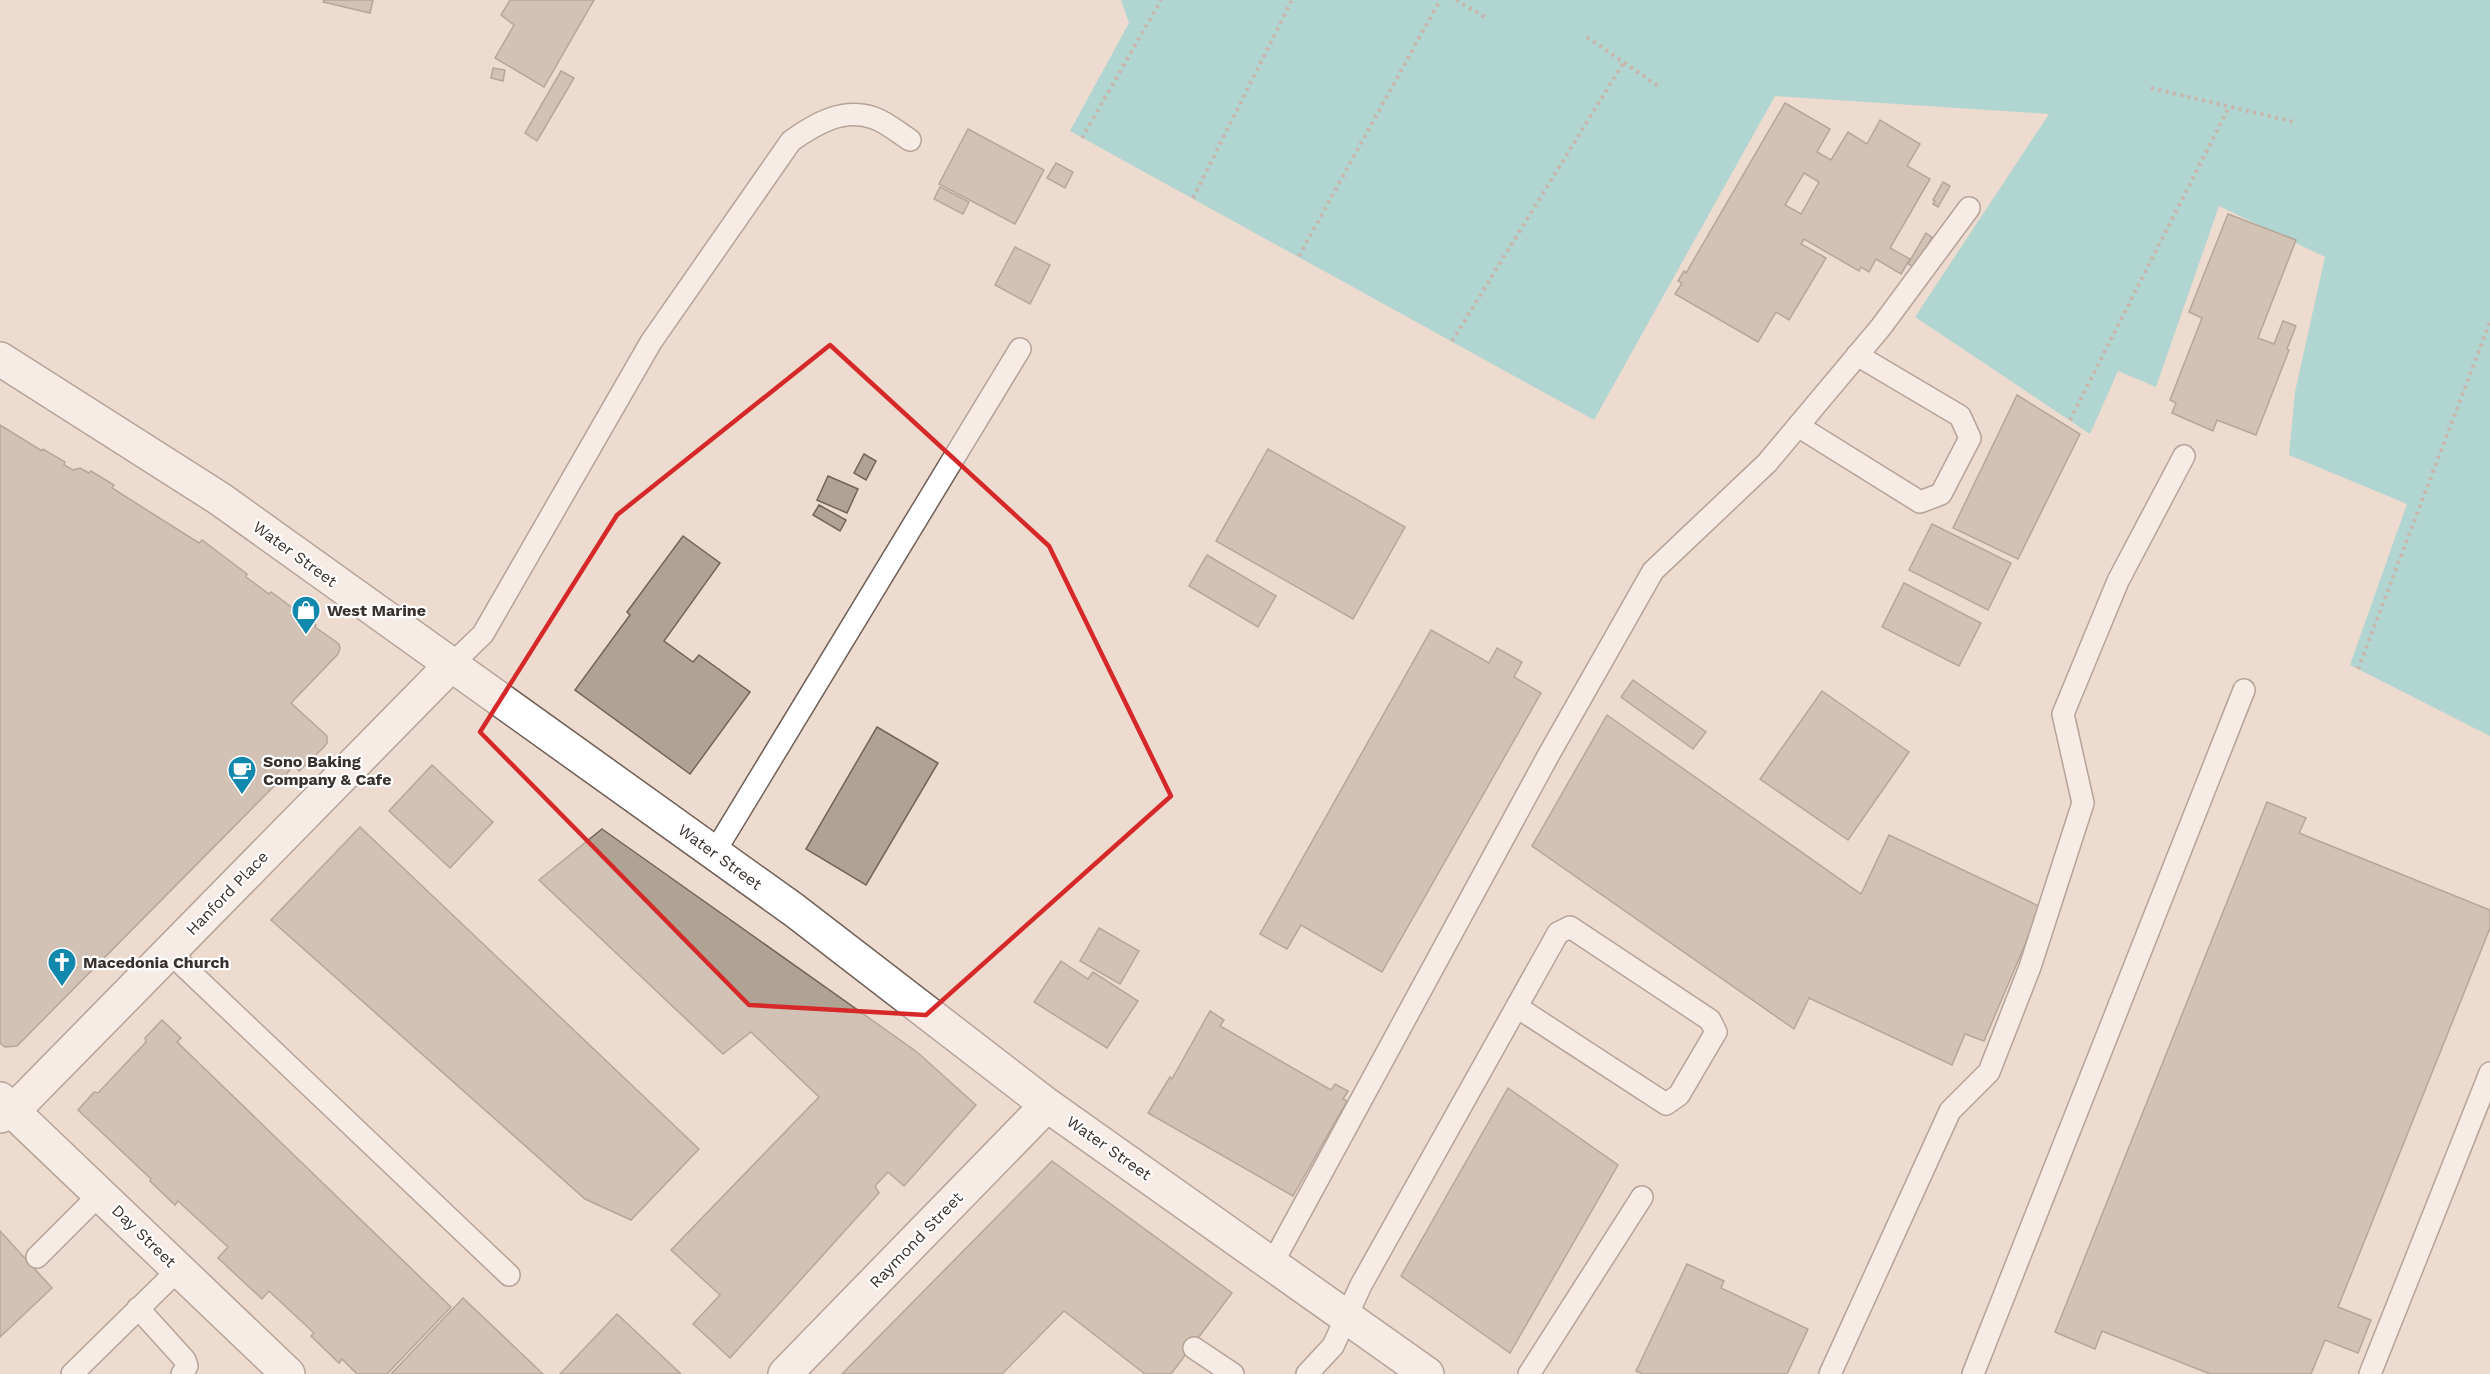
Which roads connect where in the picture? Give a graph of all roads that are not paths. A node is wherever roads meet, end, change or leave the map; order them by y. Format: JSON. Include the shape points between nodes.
{"nodes":[{"id":1,"x":910,"y":140,"type":"dead end"},
{"id":2,"x":1969,"y":208,"type":"dead end"},
{"id":3,"x":1020,"y":349,"type":"dead end"},
{"id":4,"x":1857,"y":355,"type":"junction"},
{"id":5,"x":0,"y":359,"type":"edge"},
{"id":6,"x":1798,"y":426,"type":"junction"},
{"id":7,"x":2184,"y":456,"type":"dead end"},
{"id":8,"x":451,"y":665,"type":"junction"},
{"id":9,"x":2244,"y":690,"type":"dead end"},
{"id":10,"x":714,"y":853,"type":"junction"},
{"id":11,"x":169,"y":952,"type":"junction"},
{"id":12,"x":1517,"y":1007,"type":"junction"},
{"id":13,"x":2490,"y":1073,"type":"edge"},
{"id":14,"x":1047,"y":1105,"type":"junction"},
{"id":15,"x":4,"y":1108,"type":"edge"},
{"id":16,"x":100,"y":1194,"type":"junction"},
{"id":17,"x":1642,"y":1197,"type":"dead end"},
{"id":18,"x":37,"y":1257,"type":"dead end"},
{"id":19,"x":1272,"y":1264,"type":"junction"},
{"id":20,"x":179,"y":1269,"type":"junction"},
{"id":21,"x":509,"y":1275,"type":"dead end"},
{"id":22,"x":138,"y":1308,"type":"junction"},
{"id":23,"x":1347,"y":1317,"type":"junction"},
{"id":24,"x":1194,"y":1348,"type":"dead end"},
{"id":25,"x":72,"y":1374,"type":"edge"},
{"id":26,"x":182,"y":1374,"type":"edge"},
{"id":27,"x":288,"y":1374,"type":"edge"},
{"id":28,"x":785,"y":1374,"type":"edge"},
{"id":29,"x":1233,"y":1374,"type":"edge"},
{"id":30,"x":1307,"y":1374,"type":"edge"},
{"id":31,"x":1427,"y":1374,"type":"edge"},
{"id":32,"x":1529,"y":1374,"type":"edge"},
{"id":33,"x":1830,"y":1374,"type":"edge"},
{"id":34,"x":1973,"y":1374,"type":"edge"},
{"id":35,"x":2370,"y":1374,"type":"edge"}],
"edges":[{"from":1,"to":8,"type":"lane","via":[[874,118],[848,114],[816,123],[791,141],[651,342],[483,634]]},
{"from":2,"to":4,"type":"lane"},
{"from":3,"to":10,"type":"lane"},
{"from":4,"to":6,"type":"lane"},
{"from":4,"to":6,"type":"lane","via":[[1960,416],[1970,438],[1941,494],[1920,502]]},
{"from":5,"to":8,"type":"main road","name":"Water Street","via":[[220,499]]},
{"from":6,"to":19,"type":"lane","via":[[1767,463],[1653,571]]},
{"from":7,"to":33,"type":"lane","via":[[2118,581],[2063,714],[2083,803],[2026,978],[1989,1072],[1950,1110]]},
{"from":8,"to":10,"type":"main road","name":"Water Street"},
{"from":8,"to":11,"type":"main road","name":"Hanford Place"},
{"from":9,"to":34,"type":"lane"},
{"from":10,"to":14,"type":"main road","name":"Water Street"},
{"from":11,"to":15,"type":"main road","name":"Hanford Place"},
{"from":11,"to":21,"type":"lane"},
{"from":12,"to":12,"type":"lane","via":[[1666,1104],[1679,1095],[1716,1032],[1710,1020],[1570,927],[1558,933]]},
{"from":12,"to":23,"type":"lane","via":[[1361,1285]]},
{"from":13,"to":35,"type":"lane"},
{"from":14,"to":19,"type":"main road","name":"Water Street"},
{"from":14,"to":28,"type":"main road","name":"Raymond Street"},
{"from":15,"to":16,"type":"main road","name":"Day Street"},
{"from":16,"to":18,"type":"lane"},
{"from":16,"to":20,"type":"main road","name":"Day Street"},
{"from":17,"to":32,"type":"lane"},
{"from":19,"to":23,"type":"main road","name":"Water Street"},
{"from":20,"to":22,"type":"lane"},
{"from":20,"to":27,"type":"main road","name":"Day Street"},
{"from":22,"to":25,"type":"lane"},
{"from":22,"to":26,"type":"lane","via":[[185,1360],[188,1366]]},
{"from":23,"to":30,"type":"lane","via":[[1333,1346]]},
{"from":23,"to":31,"type":"main road","name":"Water Street"},
{"from":24,"to":29,"type":"lane"}]}
